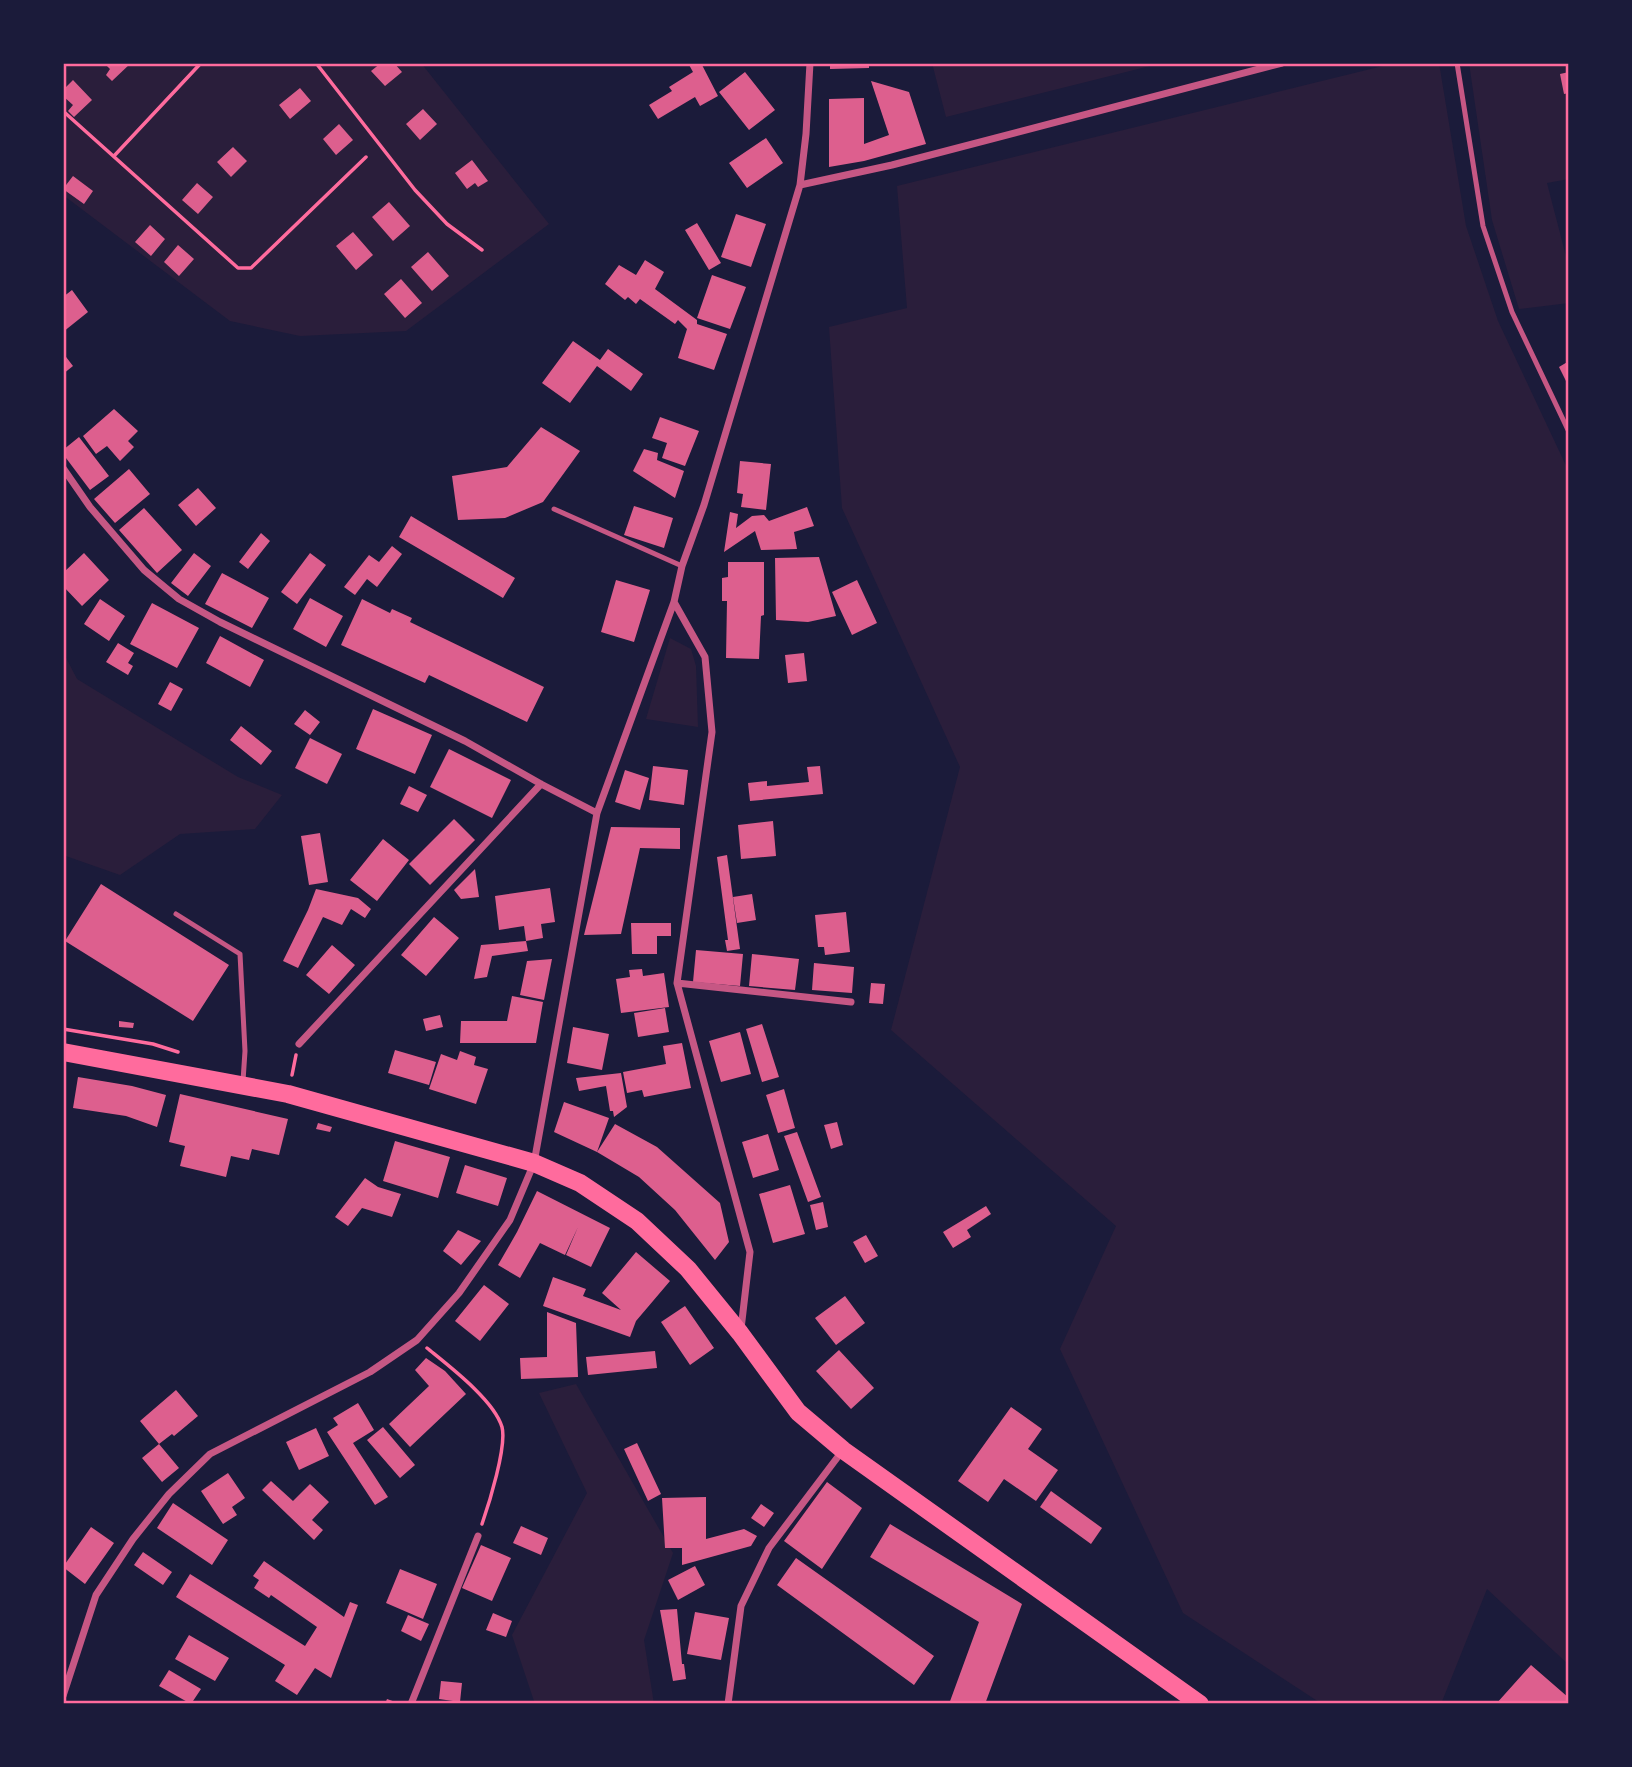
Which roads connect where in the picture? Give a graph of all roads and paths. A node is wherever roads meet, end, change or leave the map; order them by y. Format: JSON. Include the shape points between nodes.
{"nodes":[{"id":1,"x":201,"y":63,"type":"edge"},
{"id":2,"x":316,"y":63,"type":"edge"},
{"id":3,"x":810,"y":63,"type":"edge"},
{"id":4,"x":1282,"y":63,"type":"edge"},
{"id":5,"x":1457,"y":63,"type":"edge"},
{"id":6,"x":63,"y":111,"type":"edge"},
{"id":7,"x":114,"y":156,"type":"junction"},
{"id":8,"x":366,"y":157,"type":"dead end"},
{"id":9,"x":800,"y":185,"type":"junction"},
{"id":10,"x":482,"y":250,"type":"dead end"},
{"id":11,"x":1569,"y":432,"type":"edge"},
{"id":12,"x":63,"y":468,"type":"edge"},
{"id":13,"x":554,"y":509,"type":"dead end"},
{"id":14,"x":682,"y":566,"type":"junction"},
{"id":15,"x":674,"y":603,"type":"junction"},
{"id":16,"x":541,"y":784,"type":"junction"},
{"id":17,"x":597,"y":813,"type":"junction"},
{"id":18,"x":176,"y":914,"type":"dead end"},
{"id":19,"x":677,"y":983,"type":"junction"},
{"id":20,"x":850,"y":1002,"type":"dead end"},
{"id":21,"x":299,"y":1044,"type":"joint"},
{"id":22,"x":63,"y":1052,"type":"edge"},
{"id":23,"x":291,"y":1077,"type":"dead end"},
{"id":24,"x":242,"y":1084,"type":"junction"},
{"id":25,"x":534,"y":1163,"type":"junction"},
{"id":26,"x":740,"y":1333,"type":"junction"},
{"id":27,"x":417,"y":1340,"type":"junction"},
{"id":28,"x":843,"y":1450,"type":"junction"},
{"id":29,"x":478,"y":1536,"type":"joint"},
{"id":30,"x":63,"y":1696,"type":"edge"},
{"id":31,"x":411,"y":1704,"type":"edge"},
{"id":32,"x":728,"y":1704,"type":"edge"},
{"id":33,"x":1200,"y":1704,"type":"edge"}],
"edges":[{"from":1,"to":7,"type":"path"},
{"from":2,"to":10,"type":"path","via":[[415,190],[447,224]]},
{"from":3,"to":9,"type":"street"},
{"from":4,"to":9,"type":"street"},
{"from":5,"to":11,"type":"lane","via":[[1483,226],[1512,312]]},
{"from":6,"to":7,"type":"path"},
{"from":7,"to":8,"type":"path","via":[[238,268],[251,268]]},
{"from":9,"to":14,"type":"street"},
{"from":12,"to":16,"type":"street","via":[[144,570],[179,599],[465,741]]},
{"from":13,"to":14,"type":"lane"},
{"from":14,"to":15,"type":"street"},
{"from":15,"to":17,"type":"street"},
{"from":15,"to":19,"type":"street","via":[[705,657],[712,732]]},
{"from":16,"to":17,"type":"street"},
{"from":16,"to":21,"type":"street"},
{"from":17,"to":25,"type":"street"},
{"from":18,"to":24,"type":"lane","via":[[240,954],[246,1051]]},
{"from":19,"to":20,"type":"street"},
{"from":19,"to":26,"type":"street","via":[[750,1252]]},
{"from":21,"to":23,"type":"path"},
{"from":22,"to":24,"type":"main road"},
{"from":24,"to":25,"type":"main road"},
{"from":25,"to":26,"type":"main road","via":[[580,1183],[638,1221],[688,1269]]},
{"from":25,"to":27,"type":"street","via":[[510,1220],[459,1293]]},
{"from":26,"to":28,"type":"main road","via":[[798,1412]]},
{"from":27,"to":29,"type":"path","via":[[495,1412],[503,1430]]},
{"from":27,"to":30,"type":"street","via":[[370,1372],[210,1454],[169,1494],[96,1595]]},
{"from":28,"to":32,"type":"street","via":[[769,1548],[741,1606]]},
{"from":28,"to":33,"type":"main road"},
{"from":29,"to":31,"type":"street"}]}
